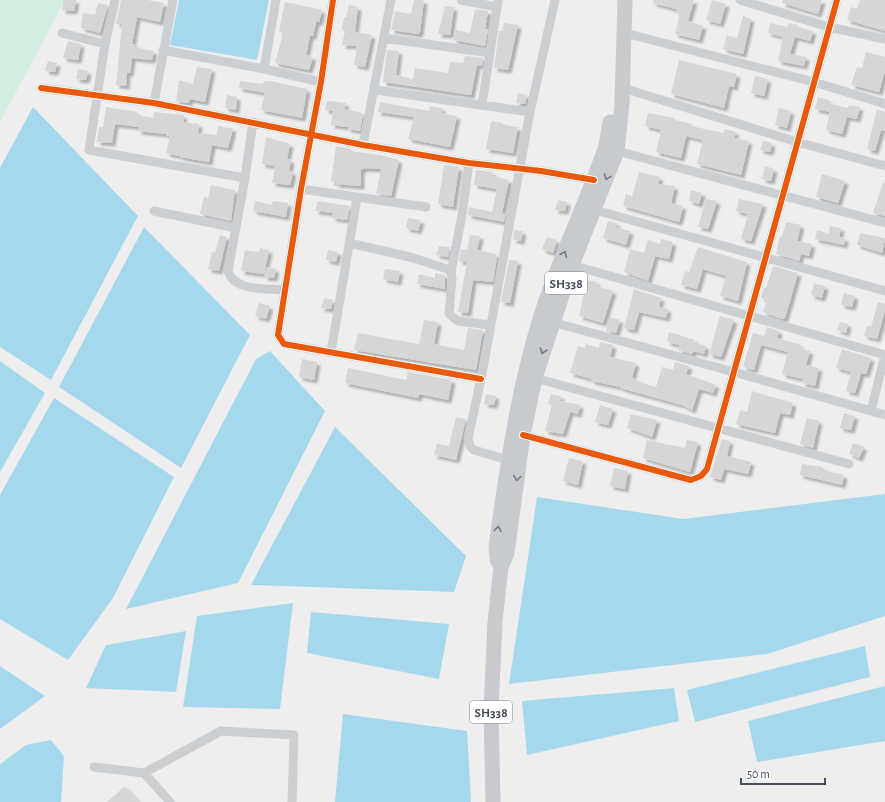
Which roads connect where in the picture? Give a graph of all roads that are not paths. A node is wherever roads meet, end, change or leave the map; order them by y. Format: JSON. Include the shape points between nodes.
{"nodes":[{"id":1,"x":115,"y":0,"type":"edge"},
{"id":2,"x":173,"y":0,"type":"edge"},
{"id":3,"x":276,"y":0,"type":"edge"},
{"id":4,"x":333,"y":0,"type":"edge"},
{"id":5,"x":390,"y":0,"type":"edge"},
{"id":6,"x":461,"y":0,"type":"edge"},
{"id":7,"x":555,"y":0,"type":"edge"},
{"id":8,"x":615,"y":0,"type":"edge"},
{"id":9,"x":625,"y":0,"type":"edge"},
{"id":10,"x":740,"y":0,"type":"edge"},
{"id":11,"x":836,"y":0,"type":"edge"},
{"id":12,"x":498,"y":4,"type":"edge"},
{"id":13,"x":829,"y":27,"type":"junction"},
{"id":14,"x":62,"y":33,"type":"dead end"},
{"id":15,"x":625,"y":33,"type":"junction"},
{"id":16,"x":384,"y":38,"type":"junction"},
{"id":17,"x":885,"y":39,"type":"edge"},
{"id":18,"x":105,"y":44,"type":"junction"},
{"id":19,"x":163,"y":50,"type":"junction"},
{"id":20,"x":490,"y":53,"type":"junction"},
{"id":21,"x":264,"y":70,"type":"junction"},
{"id":22,"x":321,"y":82,"type":"junction"},
{"id":23,"x":814,"y":82,"type":"junction"},
{"id":24,"x":41,"y":88,"type":"dead end"},
{"id":25,"x":622,"y":88,"type":"junction"},
{"id":26,"x":375,"y":90,"type":"junction"},
{"id":27,"x":97,"y":94,"type":"junction"},
{"id":28,"x":154,"y":103,"type":"junction"},
{"id":29,"x":482,"y":104,"type":"junction"},
{"id":30,"x":885,"y":104,"type":"edge"},
{"id":31,"x":530,"y":112,"type":"junction"},
{"id":32,"x":253,"y":122,"type":"junction"},
{"id":33,"x":311,"y":134,"type":"junction"},
{"id":34,"x":797,"y":142,"type":"junction"},
{"id":35,"x":363,"y":145,"type":"junction"},
{"id":36,"x":617,"y":151,"type":"junction"},
{"id":37,"x":469,"y":163,"type":"junction"},
{"id":38,"x":885,"y":166,"type":"edge"},
{"id":39,"x":519,"y":168,"type":"junction"},
{"id":40,"x":245,"y":178,"type":"junction"},
{"id":41,"x":594,"y":180,"type":"junction"},
{"id":42,"x":301,"y":189,"type":"junction"},
{"id":43,"x":782,"y":196,"type":"junction"},
{"id":44,"x":357,"y":198,"type":"junction"},
{"id":45,"x":426,"y":207,"type":"dead end"},
{"id":46,"x":154,"y":210,"type":"dead end"},
{"id":47,"x":595,"y":210,"type":"junction"},
{"id":48,"x":885,"y":223,"type":"edge"},
{"id":49,"x":236,"y":228,"type":"junction"},
{"id":50,"x":349,"y":243,"type":"junction"},
{"id":51,"x":766,"y":258,"type":"junction"},
{"id":52,"x":572,"y":265,"type":"junction"},
{"id":53,"x":451,"y":272,"type":"junction"},
{"id":54,"x":284,"y":290,"type":"junction"},
{"id":55,"x":885,"y":291,"type":"edge"},
{"id":56,"x":750,"y":316,"type":"junction"},
{"id":57,"x":552,"y":322,"type":"junction"},
{"id":58,"x":490,"y":326,"type":"junction"},
{"id":59,"x":332,"y":352,"type":"junction"},
{"id":60,"x":885,"y":355,"type":"edge"},
{"id":61,"x":734,"y":372,"type":"junction"},
{"id":62,"x":535,"y":378,"type":"junction"},
{"id":63,"x":481,"y":379,"type":"junction"},
{"id":64,"x":871,"y":411,"type":"junction"},
{"id":65,"x":885,"y":416,"type":"edge"},
{"id":66,"x":718,"y":429,"type":"junction"},
{"id":67,"x":523,"y":435,"type":"junction"},
{"id":68,"x":508,"y":460,"type":"junction"},
{"id":69,"x":849,"y":464,"type":"dead end"},
{"id":70,"x":501,"y":567,"type":"junction"},
{"id":71,"x":94,"y":767,"type":"dead end"},
{"id":72,"x":144,"y":773,"type":"junction"},
{"id":73,"x":170,"y":802,"type":"edge"},
{"id":74,"x":292,"y":802,"type":"edge"},
{"id":75,"x":493,"y":802,"type":"edge"}],
"edges":[{"from":1,"to":18,"type":"street"},
{"from":2,"to":19,"type":"street"},
{"from":3,"to":21,"type":"street"},
{"from":4,"to":22,"type":"street"},
{"from":5,"to":16,"type":"street"},
{"from":6,"to":12,"type":"street"},
{"from":7,"to":31,"type":"street"},
{"from":8,"to":41,"type":"main road","number":"SH338","via":[[613,102],[608,139]]},
{"from":9,"to":15,"type":"main road","number":"SH338"},
{"from":10,"to":13,"type":"street"},
{"from":11,"to":13,"type":"street"},
{"from":12,"to":20,"type":"street"},
{"from":13,"to":17,"type":"street"},
{"from":13,"to":23,"type":"street"},
{"from":14,"to":18,"type":"street"},
{"from":15,"to":23,"type":"street"},
{"from":15,"to":25,"type":"main road","number":"SH338"},
{"from":16,"to":20,"type":"street"},
{"from":16,"to":26,"type":"street"},
{"from":18,"to":27,"type":"street"},
{"from":19,"to":21,"type":"street"},
{"from":19,"to":28,"type":"street"},
{"from":20,"to":29,"type":"street"},
{"from":21,"to":22,"type":"street"},
{"from":22,"to":33,"type":"street"},
{"from":23,"to":30,"type":"street"},
{"from":23,"to":34,"type":"street"},
{"from":24,"to":27,"type":"street"},
{"from":25,"to":34,"type":"street"},
{"from":25,"to":36,"type":"main road","number":"SH338"},
{"from":26,"to":29,"type":"street"},
{"from":26,"to":35,"type":"street"},
{"from":27,"to":28,"type":"street"},
{"from":27,"to":40,"type":"street","via":[[89,150]]},
{"from":28,"to":32,"type":"street"},
{"from":29,"to":31,"type":"street"},
{"from":31,"to":39,"type":"street"},
{"from":32,"to":33,"type":"street"},
{"from":32,"to":40,"type":"street"},
{"from":33,"to":35,"type":"street"},
{"from":33,"to":42,"type":"street"},
{"from":34,"to":38,"type":"street"},
{"from":34,"to":43,"type":"street"},
{"from":35,"to":37,"type":"street"},
{"from":36,"to":43,"type":"street"},
{"from":36,"to":47,"type":"main road","number":"SH338","one_way":true},
{"from":37,"to":39,"type":"street"},
{"from":37,"to":53,"type":"street"},
{"from":39,"to":41,"type":"street"},
{"from":39,"to":58,"type":"street"},
{"from":40,"to":49,"type":"street"},
{"from":68,"to":41,"type":"main road","number":"SH338","one_way":true,"via":[[519,400],[540,319]]},
{"from":42,"to":44,"type":"street"},
{"from":42,"to":54,"type":"street"},
{"from":43,"to":48,"type":"street"},
{"from":43,"to":51,"type":"street"},
{"from":44,"to":45,"type":"street"},
{"from":44,"to":50,"type":"street"},
{"from":46,"to":49,"type":"street"},
{"from":47,"to":51,"type":"street"},
{"from":47,"to":52,"type":"main road","number":"SH338"},
{"from":49,"to":54,"type":"street","via":[[228,271],[230,276],[240,285]]},
{"from":50,"to":53,"type":"street","via":[[410,257],[441,266]]},
{"from":50,"to":59,"type":"street"},
{"from":51,"to":55,"type":"street"},
{"from":51,"to":56,"type":"street"},
{"from":52,"to":56,"type":"street"},
{"from":52,"to":57,"type":"main road","number":"SH338"},
{"from":53,"to":58,"type":"street","via":[[449,314],[458,321]]},
{"from":54,"to":59,"type":"street","via":[[278,330],[280,340],[284,344]]},
{"from":56,"to":60,"type":"street"},
{"from":56,"to":61,"type":"street"},
{"from":57,"to":61,"type":"street"},
{"from":57,"to":62,"type":"main road","number":"SH338","one_way":true},
{"from":58,"to":63,"type":"street"},
{"from":59,"to":63,"type":"street"},
{"from":60,"to":64,"type":"street"},
{"from":61,"to":64,"type":"street"},
{"from":61,"to":66,"type":"street"},
{"from":62,"to":66,"type":"street"},
{"from":62,"to":67,"type":"main road","number":"SH338"},
{"from":63,"to":68,"type":"street","via":[[468,442],[474,450]]},
{"from":64,"to":65,"type":"street"},
{"from":66,"to":67,"type":"street","via":[[707,468],[701,476],[691,480]]},
{"from":66,"to":69,"type":"street"},
{"from":67,"to":70,"type":"main road","number":"SH338","one_way":true,"via":[[507,554]]},
{"from":70,"to":68,"type":"main road","number":"SH338","one_way":true,"via":[[497,559],[496,546]]},
{"from":70,"to":75,"type":"main road","number":"SH338","via":[[496,606],[491,710]]},
{"from":71,"to":72,"type":"street"},
{"from":72,"to":73,"type":"street"},
{"from":72,"to":74,"type":"street","via":[[221,731],[294,735]]}]}
